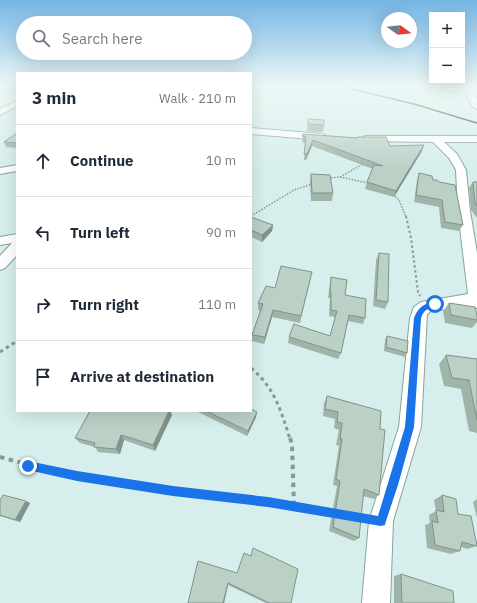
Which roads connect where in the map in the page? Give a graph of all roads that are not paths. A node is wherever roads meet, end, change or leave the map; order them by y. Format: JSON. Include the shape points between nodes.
{"nodes":[{"id":1,"x":252,"y":131,"type":"edge"},
{"id":2,"x":333,"y":137,"type":"edge"},
{"id":3,"x":356,"y":138,"type":"edge"},
{"id":4,"x":436,"y":139,"type":"junction"},
{"id":5,"x":477,"y":139,"type":"edge"},
{"id":6,"x":16,"y":168,"type":"edge"},
{"id":7,"x":0,"y":171,"type":"edge"},
{"id":8,"x":16,"y":238,"type":"edge"},
{"id":9,"x":0,"y":241,"type":"edge"},
{"id":10,"x":16,"y":247,"type":"edge"},
{"id":11,"x":0,"y":265,"type":"edge"},
{"id":12,"x":477,"y":301,"type":"edge"},
{"id":13,"x":376,"y":603,"type":"edge"}],
"edges":[{"from":1,"to":2,"type":"street"},
{"from":3,"to":4,"type":"street"},
{"from":4,"to":5,"type":"street"},
{"from":4,"to":12,"type":"street","via":[[453,156],[462,170],[464,211]]},
{"from":6,"to":7,"type":"street"},
{"from":8,"to":9,"type":"street"},
{"from":10,"to":11,"type":"street"},
{"from":12,"to":13,"type":"street","via":[[427,306],[420,311],[410,427],[381,521]]}]}
